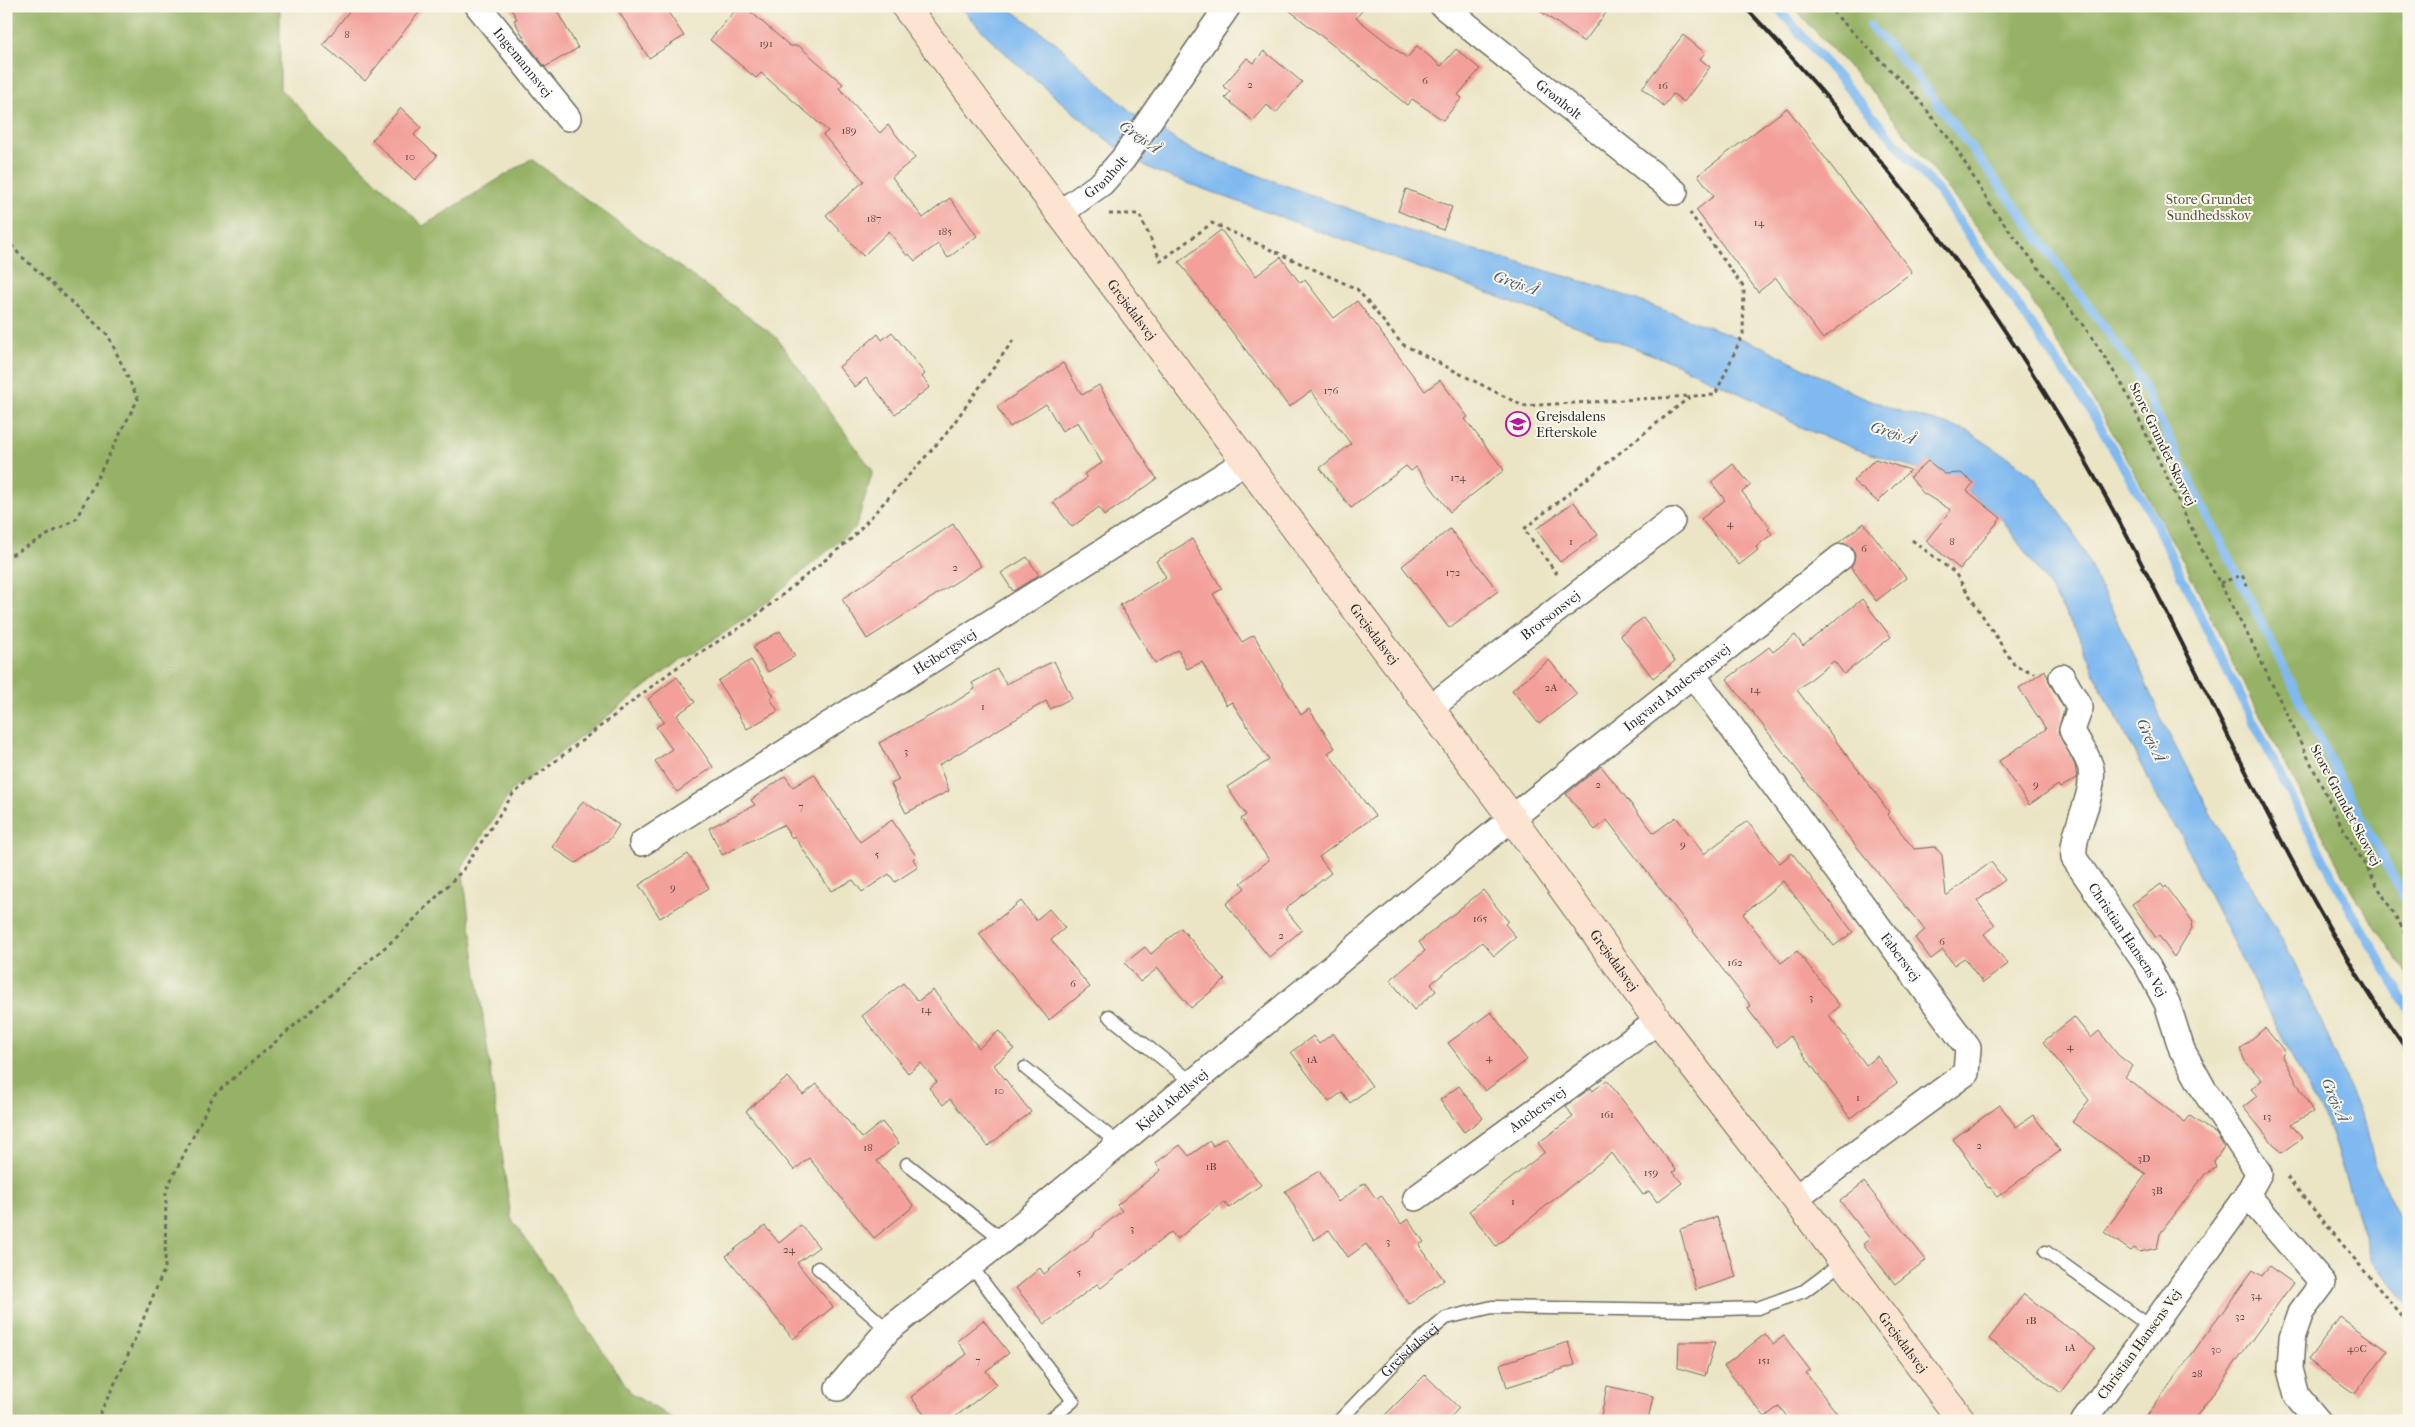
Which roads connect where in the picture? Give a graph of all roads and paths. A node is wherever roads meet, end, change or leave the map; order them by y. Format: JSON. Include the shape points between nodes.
{"nodes":[{"id":1,"x":478,"y":6,"type":"edge"},
{"id":2,"x":905,"y":6,"type":"edge"},
{"id":3,"x":1228,"y":6,"type":"edge"},
{"id":4,"x":1443,"y":6,"type":"edge"},
{"id":5,"x":1827,"y":6,"type":"edge"},
{"id":6,"x":568,"y":118,"type":"dead end"},
{"id":7,"x":1675,"y":192,"type":"joint"},
{"id":8,"x":1059,"y":214,"type":"junction"},
{"id":9,"x":1104,"y":214,"type":"dead end"},
{"id":10,"x":6,"y":238,"type":"edge"},
{"id":11,"x":1014,"y":340,"type":"dead end"},
{"id":12,"x":1691,"y":396,"type":"junction"},
{"id":13,"x":1246,"y":461,"type":"junction"},
{"id":14,"x":1672,"y":521,"type":"dead end"},
{"id":15,"x":1912,"y":540,"type":"dead end"},
{"id":16,"x":1841,"y":557,"type":"dead end"},
{"id":17,"x":6,"y":558,"type":"edge"},
{"id":18,"x":2220,"y":583,"type":"junction"},
{"id":19,"x":2249,"y":590,"type":"dead end"},
{"id":20,"x":1574,"y":597,"type":"junction"},
{"id":21,"x":1693,"y":675,"type":"junction"},
{"id":22,"x":2062,"y":678,"type":"joint"},
{"id":23,"x":1430,"y":708,"type":"junction"},
{"id":24,"x":1512,"y":818,"type":"junction"},
{"id":25,"x":642,"y":843,"type":"dead end"},
{"id":26,"x":2409,"y":939,"type":"edge"},
{"id":27,"x":1108,"y":1016,"type":"dead end"},
{"id":28,"x":1658,"y":1021,"type":"junction"},
{"id":29,"x":1025,"y":1068,"type":"dead end"},
{"id":30,"x":1192,"y":1083,"type":"junction"},
{"id":31,"x":1120,"y":1144,"type":"junction"},
{"id":32,"x":907,"y":1164,"type":"dead end"},
{"id":33,"x":2259,"y":1173,"type":"junction"},
{"id":34,"x":2247,"y":1194,"type":"junction"},
{"id":35,"x":1416,"y":1198,"type":"dead end"},
{"id":36,"x":1795,"y":1198,"type":"junction"},
{"id":37,"x":1003,"y":1240,"type":"junction"},
{"id":38,"x":2046,"y":1252,"type":"dead end"},
{"id":39,"x":1843,"y":1262,"type":"junction"},
{"id":40,"x":971,"y":1266,"type":"junction"},
{"id":41,"x":818,"y":1268,"type":"dead end"},
{"id":42,"x":2409,"y":1325,"type":"edge"},
{"id":43,"x":2151,"y":1327,"type":"junction"},
{"id":44,"x":888,"y":1330,"type":"junction"},
{"id":45,"x":838,"y":1388,"type":"dead end"},
{"id":46,"x":96,"y":1421,"type":"edge"},
{"id":47,"x":1049,"y":1421,"type":"edge"},
{"id":48,"x":1339,"y":1421,"type":"edge"},
{"id":49,"x":1962,"y":1421,"type":"edge"},
{"id":50,"x":2084,"y":1421,"type":"edge"},
{"id":51,"x":2318,"y":1421,"type":"edge"}],
"edges":[{"from":1,"to":6,"type":"street","name":"Ingemannsvej"},
{"from":2,"to":8,"type":"street","name":"Grejsdalsvej"},
{"from":3,"to":8,"type":"street","name":"Grønholt","via":[[1123,158],[1102,183]]},
{"from":4,"to":7,"type":"street","name":"Grønholt"},
{"from":5,"to":18,"type":"path","name":"Store Grundet Skovvej","via":[[1914,94],[1954,145],[1992,208],[2089,333],[2123,386]]},
{"from":7,"to":12,"type":"path","via":[[1744,288],[1743,334],[1715,395]]},
{"from":8,"to":13,"type":"street","name":"Grejsdalsvej"},
{"from":9,"to":12,"type":"path","via":[[1139,214],[1161,261],[1212,223],[1357,289],[1402,344],[1523,406]]},
{"from":10,"to":17,"type":"path","via":[[19,254],[108,335],[138,399],[76,519]]},
{"from":11,"to":46,"type":"path","via":[[946,434],[851,539],[750,621],[673,670],[513,794],[463,870],[398,936],[214,1095],[166,1190],[165,1268],[122,1370]]},
{"from":12,"to":20,"type":"path","via":[[1524,529]]},
{"from":13,"to":23,"type":"street","name":"Grejsdalsvej"},
{"from":13,"to":25,"type":"street","name":"Heibergsvej"},
{"from":14,"to":20,"type":"street","name":"Brorsonsvej"},
{"from":15,"to":22,"type":"path","via":[[1955,573],[2015,666],[2044,676]]},
{"from":16,"to":21,"type":"street","name":"Ingvard Andersensvej"},
{"from":18,"to":19,"type":"path","via":[[2242,575]]},
{"from":18,"to":26,"type":"path","name":"Store Grundet Skovvej","via":[[2341,825]]},
{"from":20,"to":23,"type":"street","name":"Brorsonsvej"},
{"from":21,"to":24,"type":"street","name":"Ingvard Andersensvej"},
{"from":21,"to":36,"type":"street","name":"Fabersvej","via":[[1968,1048],[1966,1073]]},
{"from":22,"to":33,"type":"street","name":"Christian Hansens Vej","via":[[2080,708],[2072,730],[2091,769],[2087,808],[2073,849],[2074,858],[2148,967],[2167,1003],[2185,1056]]},
{"from":23,"to":24,"type":"street","name":"Grejsdalsvej"},
{"from":24,"to":28,"type":"street","name":"Grejsdalsvej"},
{"from":24,"to":30,"type":"street","name":"Kjeld Abellsvej"},
{"from":27,"to":30,"type":"lane"},
{"from":28,"to":35,"type":"street","name":"Anchersvej"},
{"from":28,"to":36,"type":"street","name":"Grejsdalsvej"},
{"from":29,"to":31,"type":"lane"},
{"from":30,"to":31,"type":"street","name":"Kjeld Abellsvej"},
{"from":31,"to":37,"type":"street","name":"Kjeld Abellsvej"},
{"from":32,"to":37,"type":"lane"},
{"from":33,"to":34,"type":"street","name":"Christian Hansens Vej"},
{"from":33,"to":42,"type":"path","via":[[2288,1177]]},
{"from":34,"to":43,"type":"street","name":"Christian Hansens Vej"},
{"from":34,"to":51,"type":"street","via":[[2323,1282],[2301,1312],[2292,1338],[2290,1368],[2297,1396]]},
{"from":36,"to":39,"type":"street","name":"Grejsdalsvej"},
{"from":37,"to":40,"type":"street","name":"Kjeld Abellsvej"},
{"from":38,"to":43,"type":"lane"},
{"from":39,"to":48,"type":"lane","name":"Grejsdalsvej","via":[[1804,1291],[1758,1308],[1492,1307],[1446,1318],[1402,1355]]},
{"from":39,"to":49,"type":"street","name":"Grejsdalsvej"},
{"from":40,"to":44,"type":"street","name":"Kjeld Abellsvej"},
{"from":40,"to":47,"type":"lane","via":[[1073,1402]]},
{"from":41,"to":44,"type":"lane"},
{"from":43,"to":50,"type":"street","name":"Christian Hansens Vej"},
{"from":44,"to":45,"type":"street","name":"Kjeld Abellsvej"}]}
